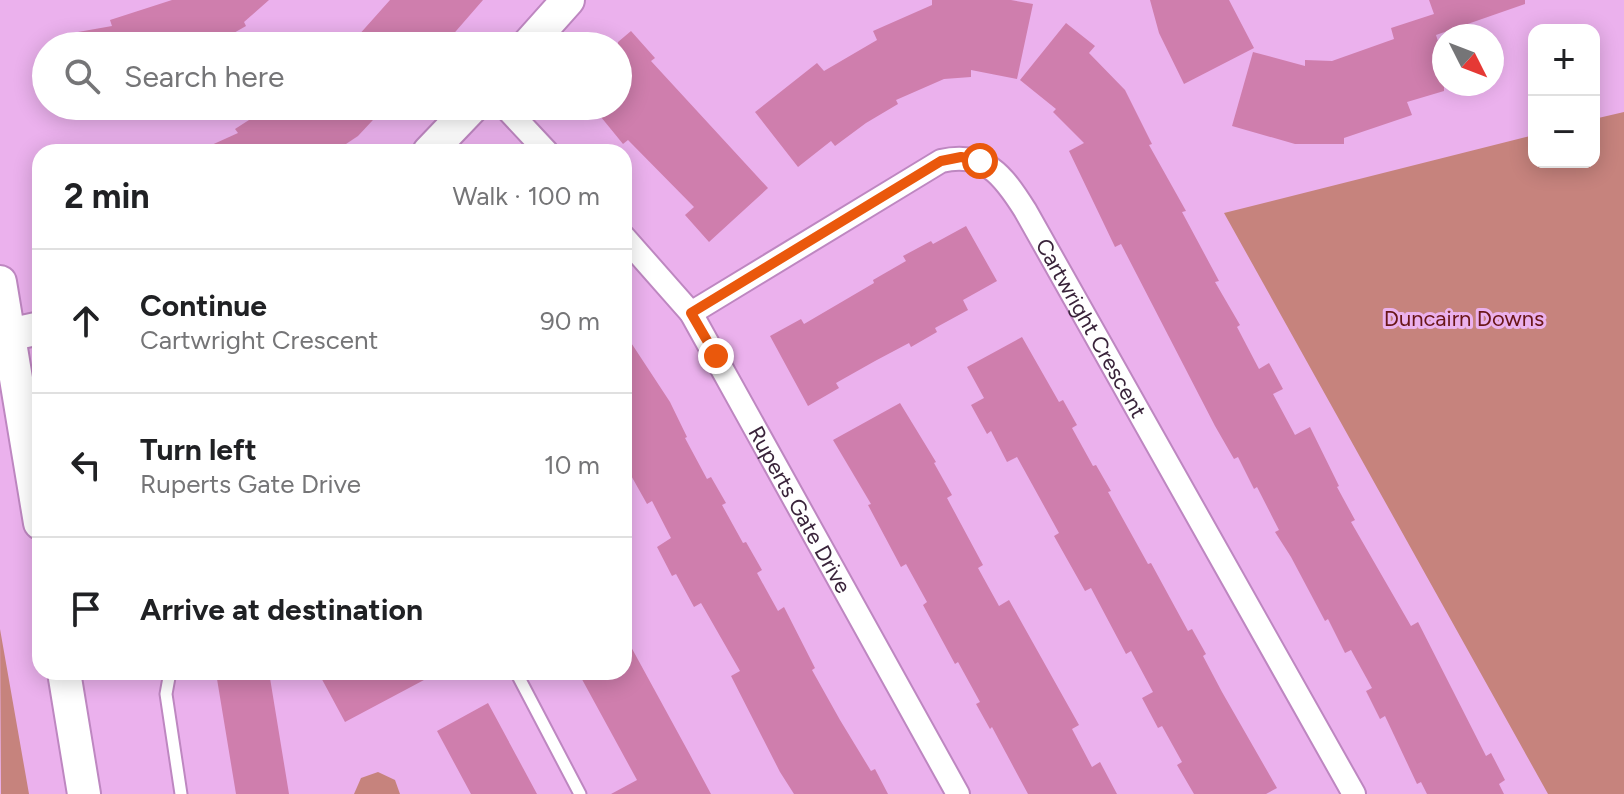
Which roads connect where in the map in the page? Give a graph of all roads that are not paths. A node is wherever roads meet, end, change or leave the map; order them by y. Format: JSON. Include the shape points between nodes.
{"nodes":[{"id":1,"x":568,"y":0,"type":"edge"},
{"id":2,"x":539,"y":32,"type":"edge"},
{"id":3,"x":460,"y":120,"type":"edge"},
{"id":4,"x":517,"y":120,"type":"edge"},
{"id":5,"x":437,"y":144,"type":"edge"},
{"id":6,"x":540,"y":144,"type":"edge"},
{"id":7,"x":632,"y":246,"type":"edge"},
{"id":8,"x":0,"y":282,"type":"edge"},
{"id":9,"x":691,"y":313,"type":"junction"},
{"id":10,"x":16,"y":334,"type":"edge"},
{"id":11,"x":32,"y":460,"type":"edge"},
{"id":12,"x":65,"y":680,"type":"edge"},
{"id":13,"x":169,"y":680,"type":"edge"},
{"id":14,"x":520,"y":680,"type":"edge"},
{"id":15,"x":84,"y":794,"type":"edge"},
{"id":16,"x":181,"y":794,"type":"edge"},
{"id":17,"x":580,"y":794,"type":"edge"},
{"id":18,"x":958,"y":794,"type":"edge"},
{"id":19,"x":1354,"y":794,"type":"edge"}],
"edges":[{"from":1,"to":2,"type":"street"},
{"from":3,"to":5,"type":"street"},
{"from":4,"to":6,"type":"street"},
{"from":7,"to":9,"type":"street","name":"Ruperts Gate Drive"},
{"from":8,"to":10,"type":"street"},
{"from":9,"to":18,"type":"street","name":"Ruperts Gate Drive"},
{"from":9,"to":19,"type":"street","name":"Cartwright Crescent","via":[[941,161],[980,161],[999,174],[1025,210]]},
{"from":10,"to":11,"type":"street"},
{"from":12,"to":15,"type":"street"},
{"from":13,"to":16,"type":"lane","via":[[166,694]]},
{"from":14,"to":17,"type":"lane"}]}
